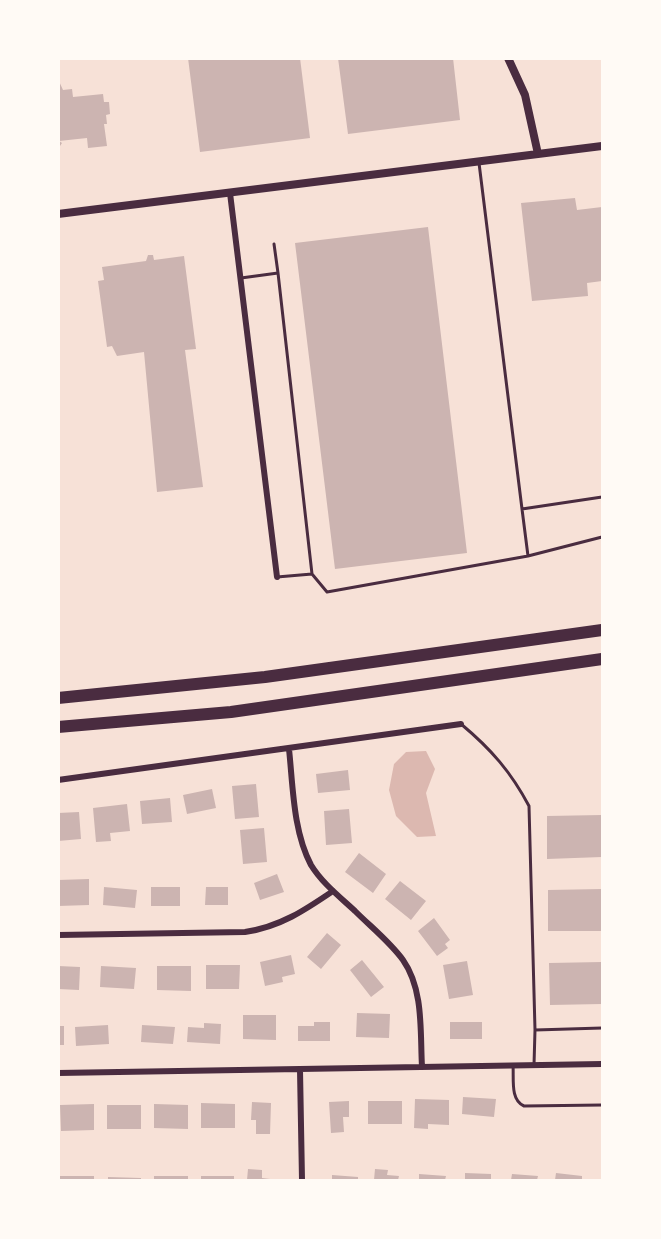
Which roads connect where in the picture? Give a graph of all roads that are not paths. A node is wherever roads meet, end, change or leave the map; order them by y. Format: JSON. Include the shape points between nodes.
{"nodes":[{"id":1,"x":508,"y":58,"type":"edge"},
{"id":2,"x":603,"y":146,"type":"edge"},
{"id":3,"x":538,"y":154,"type":"junction"},
{"id":4,"x":479,"y":161,"type":"junction"},
{"id":5,"x":230,"y":193,"type":"junction"},
{"id":6,"x":58,"y":214,"type":"edge"},
{"id":7,"x":274,"y":244,"type":"dead end"},
{"id":8,"x":278,"y":273,"type":"junction"},
{"id":9,"x":241,"y":278,"type":"junction"},
{"id":10,"x":603,"y":497,"type":"edge"},
{"id":11,"x":522,"y":509,"type":"junction"},
{"id":12,"x":603,"y":537,"type":"edge"},
{"id":13,"x":528,"y":556,"type":"junction"},
{"id":14,"x":312,"y":574,"type":"junction"},
{"id":15,"x":277,"y":577,"type":"joint"},
{"id":16,"x":603,"y":630,"type":"edge"},
{"id":17,"x":603,"y":659,"type":"edge"},
{"id":18,"x":58,"y":697,"type":"edge"},
{"id":19,"x":461,"y":724,"type":"joint"},
{"id":20,"x":58,"y":728,"type":"edge"},
{"id":21,"x":289,"y":748,"type":"junction"},
{"id":22,"x":58,"y":780,"type":"edge"},
{"id":23,"x":333,"y":891,"type":"junction"},
{"id":24,"x":58,"y":935,"type":"edge"},
{"id":25,"x":603,"y":1028,"type":"edge"},
{"id":26,"x":535,"y":1030,"type":"junction"},
{"id":27,"x":603,"y":1064,"type":"edge"},
{"id":28,"x":513,"y":1065,"type":"junction"},
{"id":29,"x":534,"y":1065,"type":"junction"},
{"id":30,"x":422,"y":1067,"type":"junction"},
{"id":31,"x":300,"y":1070,"type":"junction"},
{"id":32,"x":58,"y":1074,"type":"edge"},
{"id":33,"x":603,"y":1105,"type":"edge"},
{"id":34,"x":302,"y":1180,"type":"edge"}],
"edges":[{"from":1,"to":3,"type":"street","via":[[525,95]]},
{"from":2,"to":3,"type":"street"},
{"from":3,"to":4,"type":"street"},
{"from":4,"to":5,"type":"street"},
{"from":4,"to":11,"type":"lane"},
{"from":5,"to":6,"type":"street"},
{"from":5,"to":9,"type":"street"},
{"from":7,"to":8,"type":"lane"},
{"from":8,"to":9,"type":"lane"},
{"from":8,"to":14,"type":"lane"},
{"from":9,"to":15,"type":"street"},
{"from":10,"to":11,"type":"lane"},
{"from":11,"to":13,"type":"lane"},
{"from":12,"to":13,"type":"lane"},
{"from":13,"to":14,"type":"lane","via":[[327,592]]},
{"from":14,"to":15,"type":"lane"},
{"from":16,"to":18,"type":"highway","via":[[265,678]]},
{"from":17,"to":20,"type":"highway","via":[[231,712]]},
{"from":19,"to":21,"type":"street"},
{"from":19,"to":26,"type":"lane","via":[[487,746],[530,806]]},
{"from":21,"to":22,"type":"street"},
{"from":21,"to":23,"type":"street","via":[[303,847],[312,866]]},
{"from":23,"to":24,"type":"street","via":[[298,914],[245,932]]},
{"from":23,"to":30,"type":"street","via":[[384,938],[409,971],[417,994]]},
{"from":25,"to":26,"type":"lane"},
{"from":26,"to":29,"type":"lane"},
{"from":27,"to":29,"type":"street"},
{"from":28,"to":29,"type":"street"},
{"from":28,"to":30,"type":"street"},
{"from":28,"to":33,"type":"lane","via":[[515,1098],[524,1106]]},
{"from":30,"to":31,"type":"street"},
{"from":31,"to":32,"type":"street"},
{"from":31,"to":34,"type":"street"}]}
